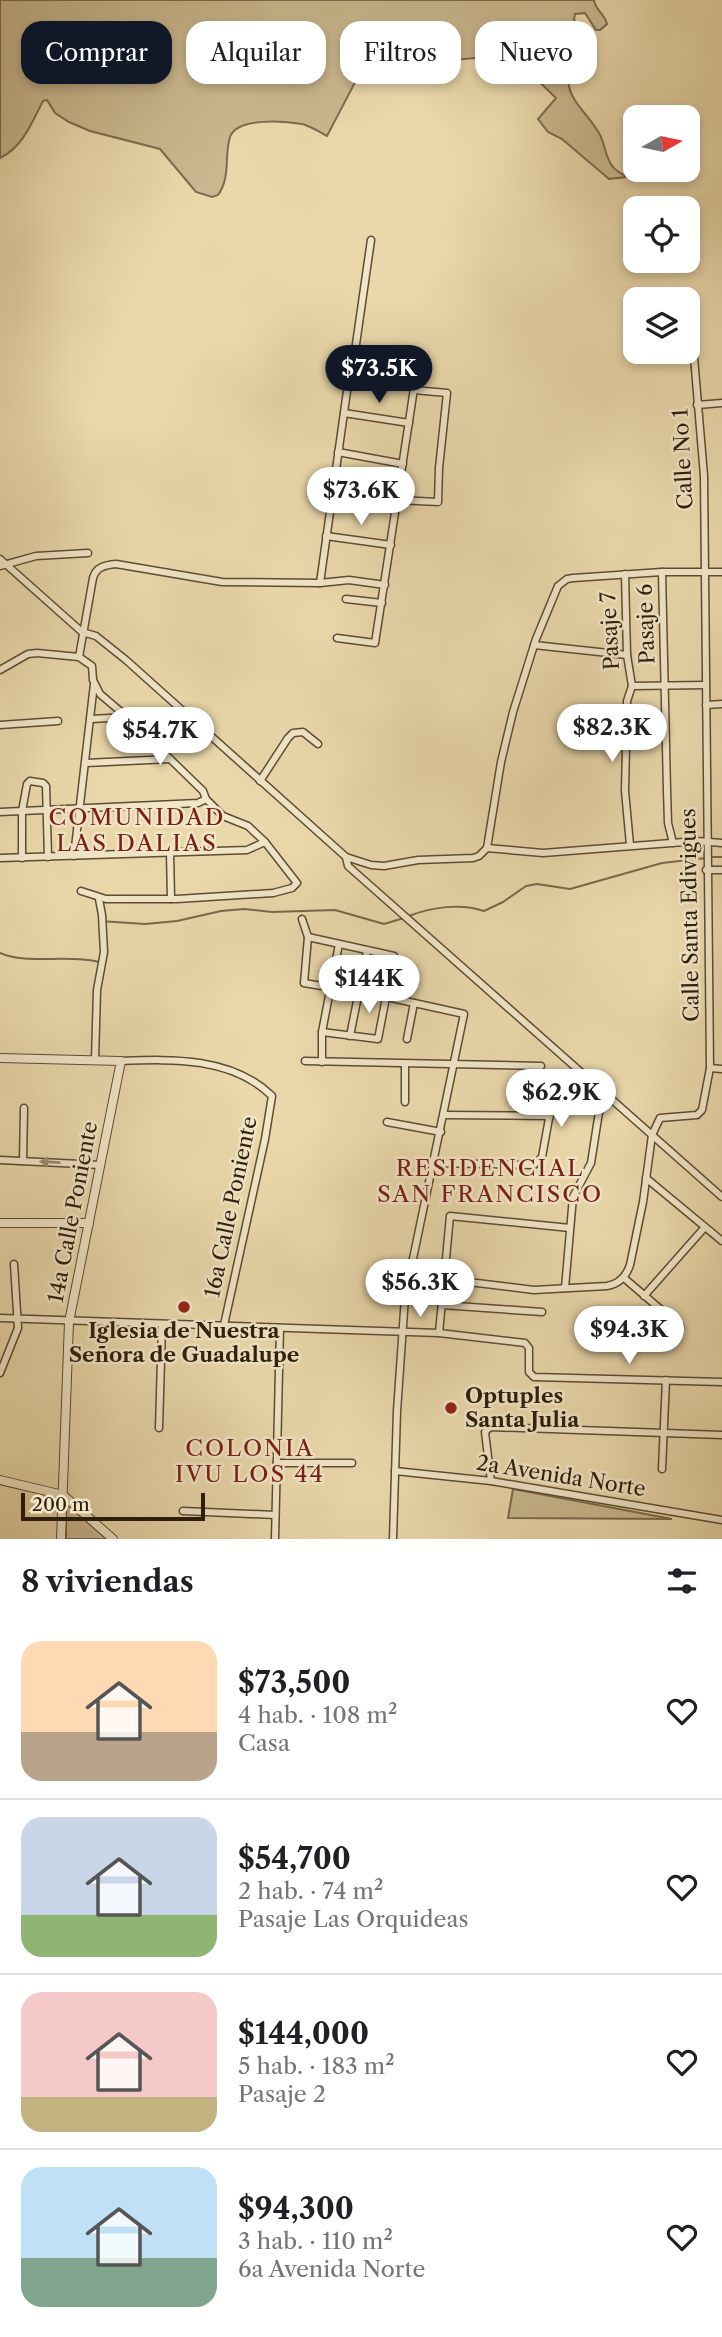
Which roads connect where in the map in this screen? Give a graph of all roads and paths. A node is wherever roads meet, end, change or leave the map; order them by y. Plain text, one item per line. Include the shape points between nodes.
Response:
1 (372, 240) dead end
2 (694, 364) edge
3 (349, 377) junction
4 (414, 390) junction
5 (722, 403) edge
6 (697, 405) junction
7 (344, 413) junction
8 (409, 423) junction
9 (338, 452) junction
10 (403, 464) junction
11 (332, 494) junction
12 (397, 502) junction
13 (326, 536) junction
14 (391, 545) junction
15 (88, 553) dead end
16 (2, 563) edge
17 (662, 572) junction
18 (704, 572) junction
19 (722, 572) edge
20 (625, 574) junction
21 (320, 583) junction
22 (385, 585) junction
23 (346, 599) dead end
24 (382, 603) junction
25 (82, 632) junction
26 (337, 638) dead end
27 (534, 645) junction
28 (627, 655) junction
29 (79, 657) junction
30 (0, 670) edge
31 (94, 684) junction
32 (706, 685) junction
33 (666, 686) junction
34 (632, 687) junction
35 (722, 704) edge
36 (706, 705) junction
37 (127, 717) junction
38 (91, 719) junction
39 (58, 721) dead end
40 (0, 725) edge
41 (318, 744) dead end
42 (170, 759) junction
43 (86, 763) junction
44 (260, 781) junction
45 (206, 799) junction
46 (80, 809) junction
47 (46, 810) junction
48 (22, 811) junction
49 (0, 812) edge
50 (706, 841) junction
51 (265, 842) junction
52 (673, 843) junction
53 (722, 844) edge
54 (630, 845) junction
55 (487, 848) junction
56 (170, 852) junction
57 (74, 856) junction
58 (48, 857) junction
59 (346, 857) junction
60 (22, 858) junction
61 (0, 859) edge
62 (706, 870) junction
63 (722, 870) edge
64 (81, 891) dead end
65 (99, 899) junction
66 (171, 899) junction
67 (302, 919) dead end
68 (308, 937) junction
69 (340, 944) junction
70 (367, 951) junction
71 (331, 988) junction
72 (359, 992) junction
73 (387, 997) junction
74 (414, 1003) junction
75 (322, 1032) junction
76 (350, 1036) junction
77 (407, 1039) dead end
78 (0, 1058) edge
79 (95, 1060) junction
80 (121, 1061) junction
81 (306, 1061) dead end
82 (322, 1062) junction
83 (405, 1063) junction
84 (454, 1065) junction
85 (541, 1066) dead end
86 (710, 1068) junction
87 (722, 1069) edge
88 (555, 1085) dead end
89 (609, 1098) junction
90 (405, 1102) dead end
91 (24, 1108) dead end
92 (444, 1115) junction
93 (550, 1116) junction
94 (387, 1122) dead end
95 (440, 1132) junction
96 (652, 1135) junction
97 (0, 1160) edge
98 (23, 1161) junction
99 (433, 1163) junction
100 (100, 1165) junction
101 (646, 1178) junction
102 (722, 1197) edge
103 (0, 1223) edge
104 (89, 1223) junction
105 (705, 1227) junction
106 (570, 1228) junction
107 (722, 1241) edge
108 (14, 1264) dead end
109 (624, 1278) junction
110 (444, 1279) junction
111 (565, 1288) junction
112 (645, 1296) junction
113 (442, 1305) junction
114 (542, 1312) dead end
115 (0, 1318) edge
116 (18, 1320) junction
117 (69, 1322) junction
118 (162, 1325) junction
119 (225, 1325) junction
120 (680, 1326) dead end
121 (280, 1328) junction
122 (401, 1333) junction
123 (439, 1333) junction
124 (0, 1373) edge
125 (666, 1380) junction
126 (722, 1382) edge
127 (159, 1428) dead end
128 (663, 1433) junction
129 (722, 1435) edge
130 (277, 1463) junction
131 (352, 1463) dead end
132 (662, 1469) dead end
133 (395, 1471) junction
134 (0, 1480) edge
135 (491, 1481) junction
136 (63, 1495) junction
137 (183, 1511) dead end
138 (275, 1516) junction
139 (722, 1520) edge
140 (61, 1539) edge
141 (113, 1539) edge
142 (275, 1539) edge
143 (393, 1539) edge

1 - 3 street
2 - 6 street, Calle No 1
3 - 4 street via 415,382
3 - 7 street
4 - 8 street
4 - 12 street via 447,393 438,502
5 - 6 street
6 - 18 street, Calle No 1 via 704,476
7 - 8 street
7 - 9 street
8 - 10 street
9 - 10 street
9 - 11 street
10 - 12 street
11 - 12 street
11 - 13 street
12 - 14 street
13 - 14 street
13 - 21 street
14 - 22 street
15 - 16 street
16 - 25 street
17 - 18 street
17 - 20 street
17 - 33 street, Pasaje 6
18 - 19 street
18 - 32 street, Calle Santa Edivigues
20 - 27 street via 567,579 558,586
20 - 28 street, Pasaje 7
21 - 22 street via 349,580
21 - 25 street via 222,582 107,565 94,573
22 - 24 street
23 - 24 street
24 - 26 street via 375,643
25 - 29 street
25 - 44 street via 96,636 126,660
27 - 28 street
27 - 55 street via 501,762
28 - 34 street, Pasaje 7
29 - 30 street via 28,654
29 - 31 street via 92,667
31 - 37 street
31 - 38 street
32 - 33 street
32 - 36 street, Calle Santa Edivigues
33 - 34 street
33 - 52 street, Pasaje 6 via 668,823
34 - 54 street, Pasaje 7 via 627,701 625,791
35 - 36 street
36 - 50 street, Calle Santa Edivigues
37 - 38 street
37 - 42 street
38 - 43 street
39 - 40 street
41 - 44 street via 303,732 293,733
42 - 43 street
42 - 45 street
43 - 46 street
44 - 59 street
45 - 46 street
45 - 51 street via 223,816 253,829
46 - 47 street
46 - 57 street
47 - 48 street
47 - 48 street via 46,786 30,781
47 - 58 street
48 - 49 street
48 - 60 street
50 - 52 street
50 - 53 street
50 - 62 street, Calle Santa Edivigues
51 - 56 street via 247,850
51 - 66 street via 297,883 292,887 255,895
52 - 54 street
54 - 55 street via 543,853
55 - 59 street via 473,858 418,859 384,866
56 - 57 street
56 - 66 street
57 - 58 street
58 - 60 street
59 - 89 street via 348,866
60 - 61 street
62 - 63 street
62 - 86 street, Calle Santa Edivigues
64 - 65 street
65 - 66 street
65 - 79 street via 104,952 97,990
67 - 68 street
68 - 69 street
68 - 71 street via 304,983
69 - 70 street
69 - 71 street
70 - 72 street
70 - 73 street via 394,956
71 - 72 street
71 - 75 street
72 - 73 street
72 - 76 street
73 - 74 street
73 - 76 street via 379,1038
74 - 77 street
74 - 84 street via 464,1014
75 - 76 street
75 - 82 street
78 - 79 street
79 - 80 street
80 - 100 street, 14a Calle Poniente
80 - 119 street, 16a Calle Poniente via 160,1059 228,1068 272,1096
81 - 82 street
82 - 83 street
83 - 84 street
83 - 90 street
84 - 85 street
84 - 92 street
86 - 87 street
86 - 96 street, Calle Santa Edivigues via 700,1112 660,1118
88 - 93 street
89 - 96 street
89 - 106 street via 599,1112 591,1163 573,1197
91 - 98 street
92 - 93 street
92 - 95 street
93 - 99 street via 542,1157 534,1165
94 - 95 street
95 - 99 street
96 - 101 street
96 - 102 street
97 - 98 street
100 -> 98 street
99 - 122 street
100 - 104 street, 14a Calle Poniente
101 - 105 street
101 - 109 street
103 - 104 street
104 - 117 street, 14a Calle Poniente
105 - 107 street
105 - 112 street
106 - 110 street via 450,1216
106 - 111 street
108 - 116 street
109 - 111 street via 613,1285
109 - 112 street
110 - 111 street via 519,1289
110 - 113 street
112 - 120 street
113 - 114 street
113 - 123 street
115 - 116 street
116 - 117 street
116 - 124 street
117 - 118 street
117 - 136 street, 14a Calle Poniente
118 - 119 street
118 - 127 street
119 - 121 street
121 - 122 street
121 - 130 street
122 - 123 street
122 - 133 street
123 - 125 street via 525,1343 529,1372 534,1377
125 - 126 street
125 - 128 street
128 - 129 street
128 - 132 street
128 - 135 street via 490,1426 486,1428
130 - 131 street
130 - 138 street
133 - 135 street, 2a Avenida Norte
133 - 143 street
134 - 136 street
135 - 139 street, 2a Avenida Norte
136 - 140 street, 14a Calle Poniente
136 - 141 street
137 - 138 street
138 - 142 street

